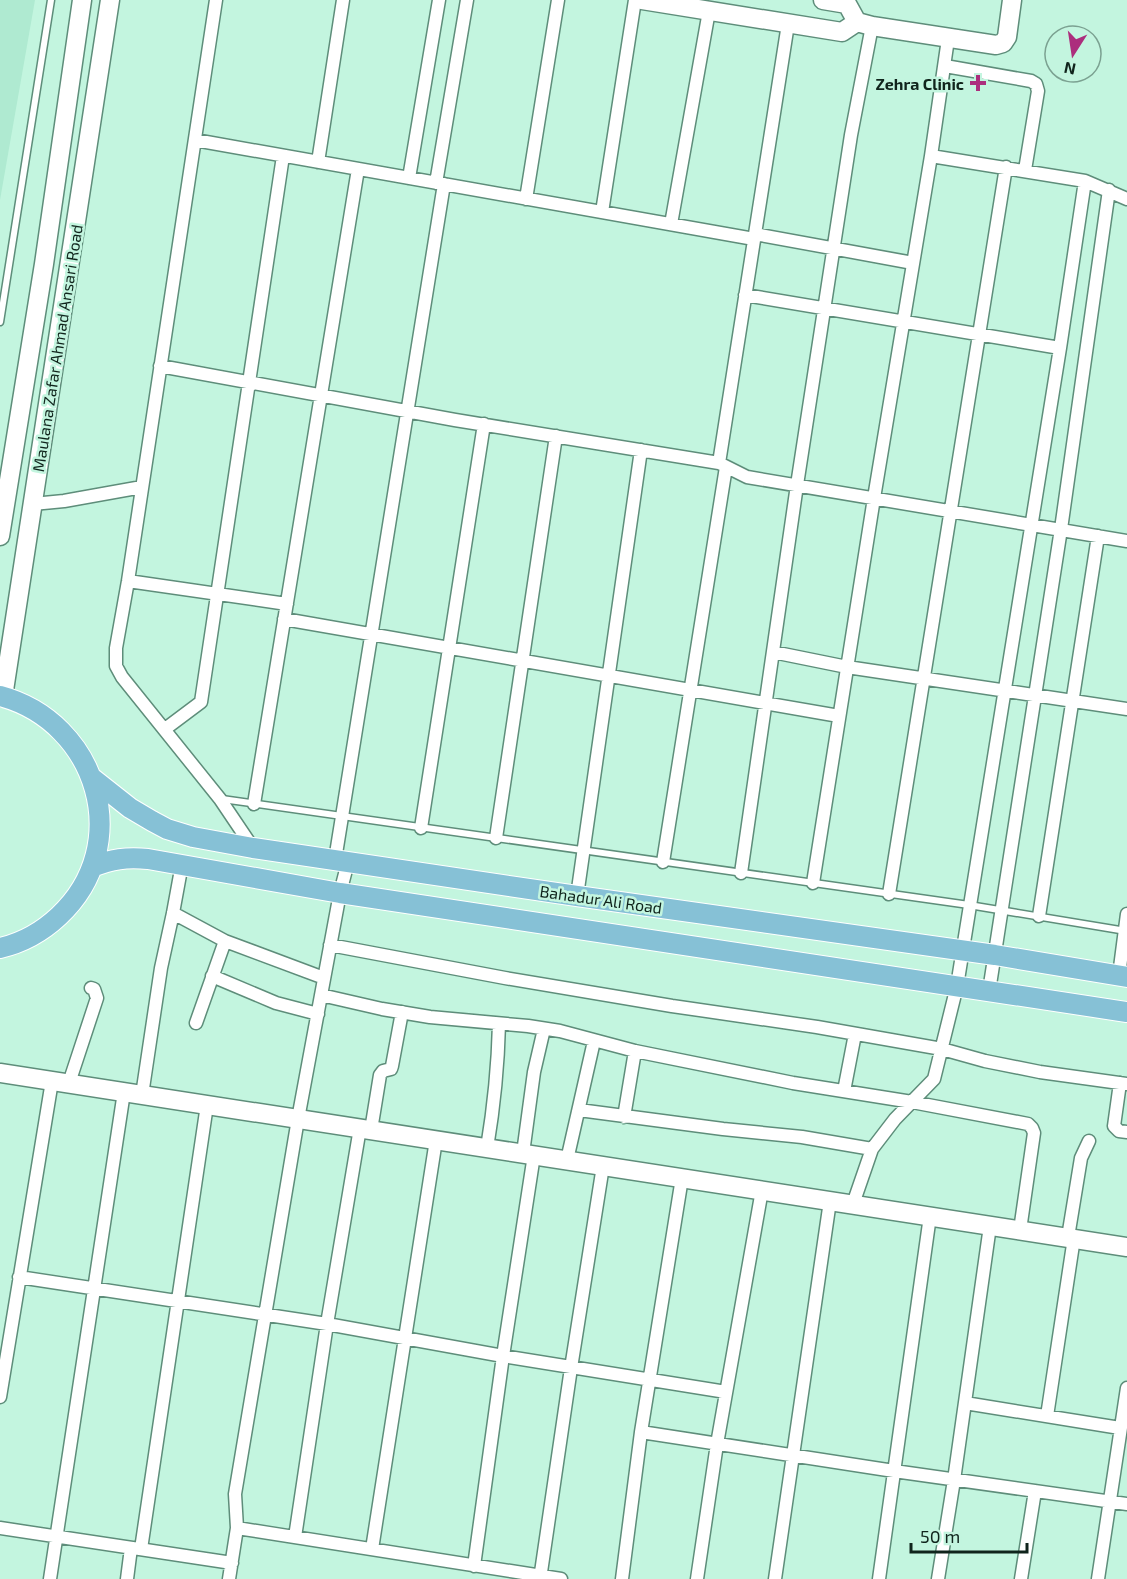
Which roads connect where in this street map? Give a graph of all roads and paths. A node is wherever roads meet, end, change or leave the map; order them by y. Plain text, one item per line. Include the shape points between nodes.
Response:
1 (51, 0) edge
2 (82, 0) edge
3 (110, 0) edge
4 (216, 0) edge
5 (343, 0) edge
6 (439, 0) edge
7 (467, 0) edge
8 (558, 0) edge
9 (635, 0) edge
10 (642, 0) edge
11 (823, 0) edge
12 (1012, 0) edge
13 (848, 2) edge
14 (709, 11) junction
15 (788, 24) junction
16 (857, 27) junction
17 (948, 39) junction
18 (945, 66) junction
19 (195, 140) junction
20 (282, 156) junction
21 (931, 156) junction
22 (318, 162) junction
23 (1006, 167) junction
24 (357, 169) junction
25 (1025, 170) junction
26 (409, 178) junction
27 (1085, 181) junction
28 (440, 183) junction
29 (1109, 190) junction
30 (526, 199) junction
31 (1127, 199) edge
32 (602, 212) junction
33 (671, 224) junction
34 (754, 236) junction
35 (834, 248) junction
36 (913, 263) junction
37 (745, 295) junction
38 (824, 308) junction
39 (903, 321) junction
40 (0, 322) edge
41 (979, 334) junction
42 (1060, 348) junction
43 (160, 366) junction
44 (248, 382) junction
45 (320, 395) junction
46 (407, 411) junction
47 (484, 424) junction
48 (556, 436) junction
49 (641, 450) junction
50 (723, 465) junction
51 (797, 485) junction
52 (142, 487) junction
53 (874, 498) junction
54 (33, 504) junction
55 (951, 511) junction
56 (1031, 524) junction
57 (1061, 530) junction
58 (0, 536) edge
59 (1098, 536) junction
60 (1127, 541) edge
61 (128, 581) junction
62 (217, 593) junction
63 (287, 604) junction
64 (284, 619) junction
65 (371, 634) junction
66 (449, 648) junction
67 (773, 652) junction
68 (522, 661) junction
69 (847, 667) junction
70 (609, 676) junction
71 (923, 679) junction
72 (691, 690) junction
73 (1004, 691) junction
74 (1, 696) edge
75 (1036, 696) junction
76 (1072, 701) junction
77 (765, 703) junction
78 (1127, 709) edge
79 (839, 716) junction
80 (165, 729) junction
81 (92, 778) junction
82 (220, 799) junction
83 (254, 804) junction
84 (342, 816) junction
85 (421, 828) junction
86 (496, 838) junction
87 (253, 848) junction
88 (584, 850) junction
89 (341, 861) junction
90 (663, 862) junction
91 (182, 864) junction
92 (92, 867) junction
93 (741, 873) junction
94 (813, 883) junction
95 (340, 893) junction
96 (889, 894) junction
97 (577, 896) junction
98 (969, 905) junction
99 (1002, 910) junction
100 (173, 913) junction
101 (1127, 914) edge
102 (1039, 916) junction
103 (1126, 931) edge
104 (225, 941) junction
105 (330, 945) junction
106 (0, 948) edge
107 (962, 951) junction
108 (995, 955) junction
109 (212, 976) junction
110 (1123, 976) edge
111 (324, 978) junction
112 (957, 986) junction
113 (91, 988) dead end
114 (989, 991) junction
115 (321, 995) junction
116 (402, 1012) junction
117 (1127, 1012) edge
118 (318, 1014) junction
119 (196, 1023) dead end
120 (499, 1023) junction
121 (544, 1029) junction
122 (855, 1034) junction
123 (594, 1041) junction
124 (942, 1049) junction
125 (635, 1051) junction
126 (0, 1073) edge
127 (60, 1082) junction
128 (1123, 1084) edge
129 (844, 1091) junction
130 (124, 1092) junction
131 (142, 1095) junction
132 (912, 1102) junction
133 (207, 1105) junction
134 (579, 1110) junction
135 (624, 1117) junction
136 (298, 1119) junction
137 (365, 1129) junction
138 (1127, 1132) edge
139 (436, 1140) junction
140 (1089, 1141) dead end
141 (487, 1148) junction
142 (872, 1149) junction
143 (529, 1154) junction
144 (567, 1160) junction
145 (603, 1166) junction
146 (682, 1178) junction
147 (762, 1190) junction
148 (830, 1201) junction
149 (854, 1204) junction
150 (930, 1216) junction
151 (990, 1226) junction
152 (1020, 1230) junction
153 (1071, 1238) junction
154 (1127, 1247) edge
155 (20, 1276) junction
156 (94, 1288) junction
157 (178, 1301) junction
158 (265, 1315) junction
159 (327, 1324) junction
160 (5, 1334) edge
161 (405, 1337) junction
162 (503, 1356) junction
163 (571, 1368) junction
164 (649, 1380) junction
165 (1127, 1388) edge
166 (726, 1392) junction
167 (0, 1397) edge
168 (965, 1403) junction
169 (1047, 1416) junction
170 (1120, 1428) junction
171 (640, 1432) junction
172 (717, 1444) junction
173 (793, 1456) junction
174 (894, 1471) junction
175 (954, 1480) junction
176 (1035, 1491) junction
177 (1109, 1502) junction
178 (1127, 1504) edge
179 (0, 1528) edge
180 (237, 1528) junction
181 (56, 1536) junction
182 (295, 1537) junction
183 (136, 1549) junction
184 (372, 1549) junction
185 (232, 1563) junction
186 (474, 1566) junction
187 (540, 1577) edge
188 (50, 1579) edge
189 (127, 1579) edge
190 (230, 1579) edge
191 (561, 1579) edge
192 (622, 1579) edge
193 (697, 1579) edge
194 (775, 1579) edge
195 (879, 1579) edge
196 (938, 1579) edge
197 (1021, 1579) edge
198 (1098, 1579) edge

1 - 40 lane
2 - 58 street, Maulana Zafar Ahmad Ansari Road
3 - 54 street, Maulana Zafar Ahmad Ansari Road
4 - 19 street
5 - 22 street
6 - 26 street
7 - 28 street
8 - 30 street
9 - 32 street
10 - 14 street
11 - 13 street
12 - 17 street via 1003,43
13 - 16 street
14 - 15 street
14 - 33 street
15 - 16 street
15 - 34 street
16 - 17 street
16 - 35 street via 851,135
17 - 18 street
18 - 21 street
18 - 25 street via 1036,84
19 - 20 street
19 - 43 street
20 - 22 street
20 - 44 street
21 - 23 street
21 - 36 street
22 - 24 street
23 - 25 street
23 - 41 street
24 - 26 street
24 - 45 street
25 - 27 street
26 - 28 street
27 - 29 street
27 - 42 street
28 - 30 street
28 - 46 street
29 - 31 street
29 - 57 street
30 - 32 street
32 - 33 street
33 - 34 street
34 - 35 street
34 - 37 street
35 - 36 street
35 - 38 street
36 - 39 street
37 - 38 street
37 - 50 street
38 - 39 street
38 - 51 street
39 - 41 street
39 - 53 street
41 - 42 street
41 - 55 street
42 - 56 street
43 - 44 street
43 - 52 street
44 - 45 street
44 - 62 street
45 - 46 street
45 - 63 street
46 - 47 street
46 - 65 street
47 - 48 street
47 - 66 street
48 - 49 street
48 - 68 street
49 - 50 street
49 - 70 street
50 - 51 street via 747,477
50 - 72 street
51 - 53 street
51 - 67 street
52 - 54 street
52 - 61 street
53 - 55 street
53 - 69 street
54 - 74 street, Maulana Zafar Ahmad Ansari Road
55 - 56 street
55 - 71 street
56 - 57 street
56 - 73 street
57 - 59 street
57 - 75 street
59 - 60 street
59 - 76 street
61 - 62 street
61 - 80 street via 116,666
62 - 63 street
62 - 80 street via 201,702
63 - 64 street
64 - 65 street
64 - 83 street
65 - 66 street
65 - 84 street
66 - 68 street
66 - 85 street
67 - 69 street
67 - 77 street
68 - 70 street
68 - 86 street
69 - 71 street
69 - 79 street
70 - 72 street
70 - 88 street
71 - 73 street
71 - 96 street
72 - 77 street
72 - 90 street
73 - 75 street
73 - 98 street
74 - 81 main road via 50,720 75,746
75 - 76 street
75 - 99 street
76 - 78 street
76 - 102 street
77 - 79 street
77 - 93 street
79 - 94 street
80 - 82 street
81 - 87 main road, Bahadur Ali Road via 130,808 167,829
81 - 92 main road via 100,822
82 - 83 lane
82 - 87 street
83 - 84 lane
84 - 85 lane
84 - 89 street
85 - 86 lane
86 - 88 lane
87 - 89 main road, Bahadur Ali Road
88 - 90 lane
88 - 97 street
89 - 95 street
89 - 97 main road, Bahadur Ali Road
90 - 93 lane
91 - 92 main road, Bahadur Ali Road via 129,858
91 - 95 main road, Bahadur Ali Road
91 - 100 street
92 - 106 main road via 76,898 52,923 22,941
93 - 94 lane
94 - 96 lane
95 - 105 street
95 - 112 main road, Bahadur Ali Road
96 - 98 lane
97 - 107 main road, Bahadur Ali Road
98 - 99 lane
98 - 107 street
99 - 102 lane
99 - 108 street
100 - 104 street
100 - 131 street
101 - 103 street
102 - 103 lane
103 - 110 street
104 - 109 street
104 - 111 street
105 - 111 street
105 - 122 street via 527,982
107 - 108 main road, Bahadur Ali Road
107 - 112 street
108 - 110 main road, Bahadur Ali Road
108 - 114 street
109 - 118 street
109 - 119 street
111 - 115 street
112 - 114 main road, Bahadur Ali Road
112 - 124 street
113 - 127 street via 97,992 97,998
114 - 117 main road, Bahadur Ali Road
115 - 116 street
115 - 118 street
116 - 120 street
116 - 137 street via 391,1069 380,1075
118 - 136 street
120 - 121 street
120 - 141 street
121 - 123 street
121 - 143 street via 534,1072
122 - 124 street
122 - 129 street
123 - 125 street
123 - 134 street
124 - 128 street via 1040,1072
124 - 132 street via 934,1079
125 - 129 street
125 - 135 street
126 - 127 street
127 - 130 street
127 - 155 street
128 - 138 street via 1114,1126
129 - 132 street
130 - 131 street
130 - 156 street
131 - 133 street
132 - 142 street
132 - 152 street via 1028,1124 1032,1128
133 - 136 street
133 - 157 street
134 - 135 street
134 - 144 street
135 - 142 street
136 - 137 street
136 - 158 street
137 - 139 street
137 - 159 street
139 - 141 street
139 - 161 street
140 - 153 street via 1082,1158
141 - 143 street
142 - 149 street
143 - 144 street
143 - 162 street
144 - 145 street
145 - 146 street
145 - 163 street
146 - 147 street
146 - 164 street
147 - 148 street
147 - 166 street
148 - 149 street
148 - 173 street
149 - 150 street
150 - 151 street
150 - 174 street
151 - 152 street
151 - 168 street
152 - 153 street
153 - 154 street
153 - 169 street
155 - 156 street
155 - 160 street
156 - 157 street
156 - 181 street
157 - 158 street
157 - 183 street
158 - 159 street
158 - 180 street via 235,1494
159 - 161 street
159 - 182 street
160 - 167 street
161 - 162 street
161 - 184 street
162 - 163 street
162 - 186 street
163 - 164 street
163 - 187 street
164 - 166 street
164 - 171 street
165 - 170 street
166 - 172 street
168 - 169 street
168 - 175 street
169 - 170 street
170 - 177 street
171 - 172 street
171 - 192 street
172 - 173 street
172 - 193 street
173 - 174 street
173 - 194 street
174 - 175 street
174 - 195 street
175 - 176 street
175 - 196 street
176 - 177 street
176 - 197 street
177 - 178 street
177 - 198 street
179 - 181 street
180 - 182 street
180 - 185 street
181 - 183 street
181 - 188 street
182 - 184 street
183 - 185 street
183 - 189 street
184 - 186 street
185 - 190 street
186 - 187 street
187 - 191 street

